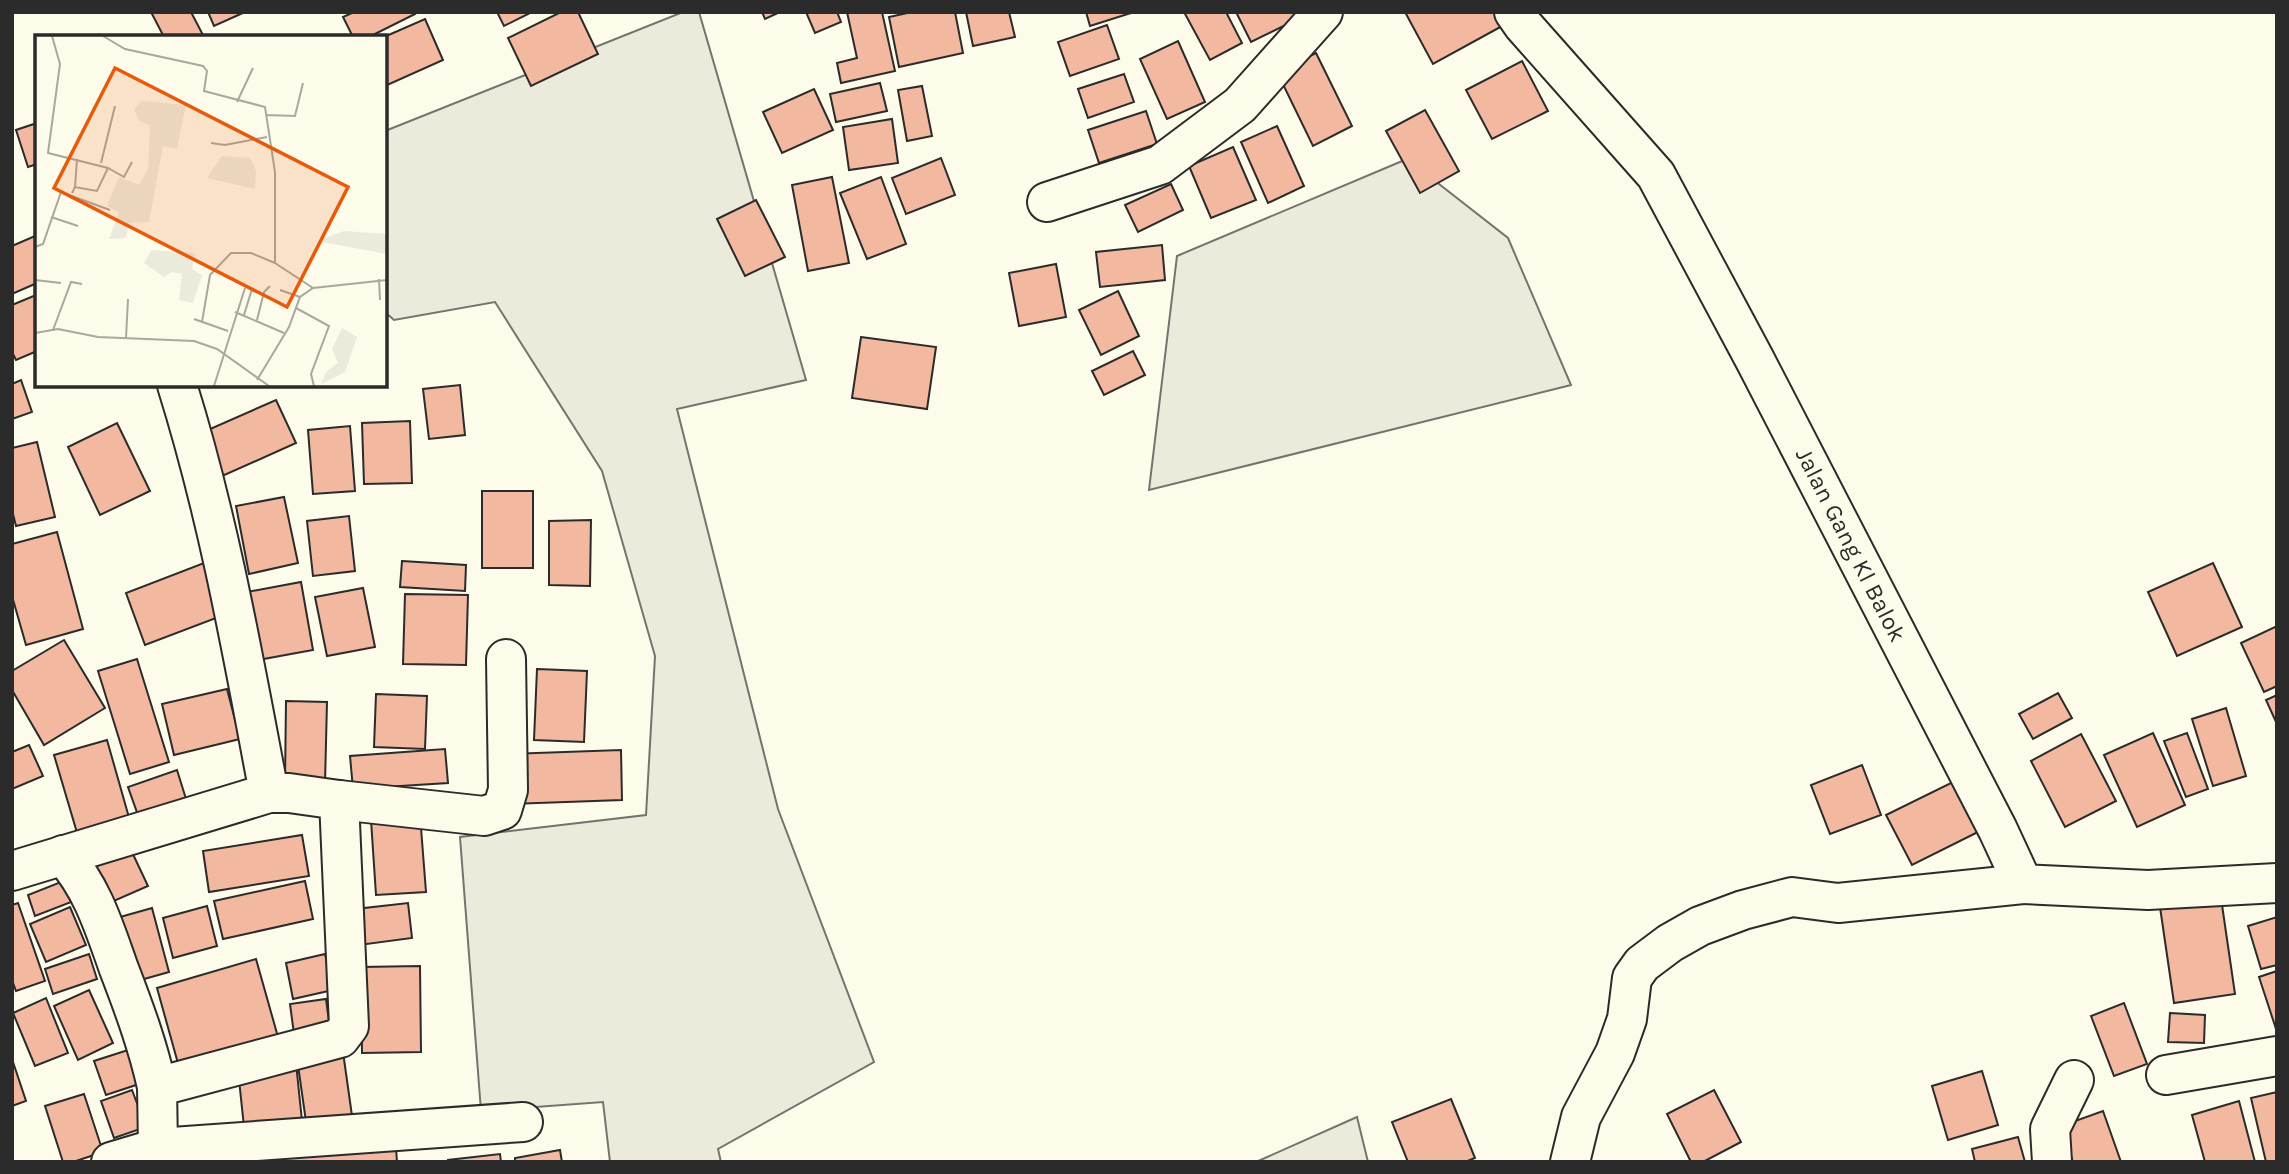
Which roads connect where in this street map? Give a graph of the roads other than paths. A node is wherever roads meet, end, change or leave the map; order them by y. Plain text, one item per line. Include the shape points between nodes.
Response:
1 (1323, 12) edge
2 (1514, 12) edge
3 (1047, 202) dead end
4 (178, 387) edge
5 (506, 659) dead end
6 (269, 793) junction
7 (340, 800) junction
8 (63, 855) junction
9 (12, 871) edge
10 (2277, 883) edge
11 (2023, 884) junction
12 (2277, 1056) edge
13 (2166, 1075) dead end
14 (2074, 1080) dead end
15 (157, 1087) junction
16 (523, 1122) dead end
17 (158, 1147) junction
18 (111, 1162) edge
19 (1570, 1162) edge
20 (2052, 1162) edge

1 - 3 street via 1240,105 1160,165
2 - 11 street, Jalan Gang Kl Balok via 1656,175
4 - 6 street via 214,517
5 - 7 street via 508,790 502,810 484,816
6 - 7 street
6 - 8 street
7 - 15 street via 346,1031 340,1038
8 - 9 street
8 - 15 street via 92,896 149,1049
10 - 11 street via 2148,890
11 - 19 street via 1838,903 1792,897 1700,926 1670,943 1642,964 1632,978 1627,1019 1615,1053 1581,1117
12 - 13 street
14 - 20 street via 2050,1129
15 - 17 street
16 - 17 street
17 - 18 street

